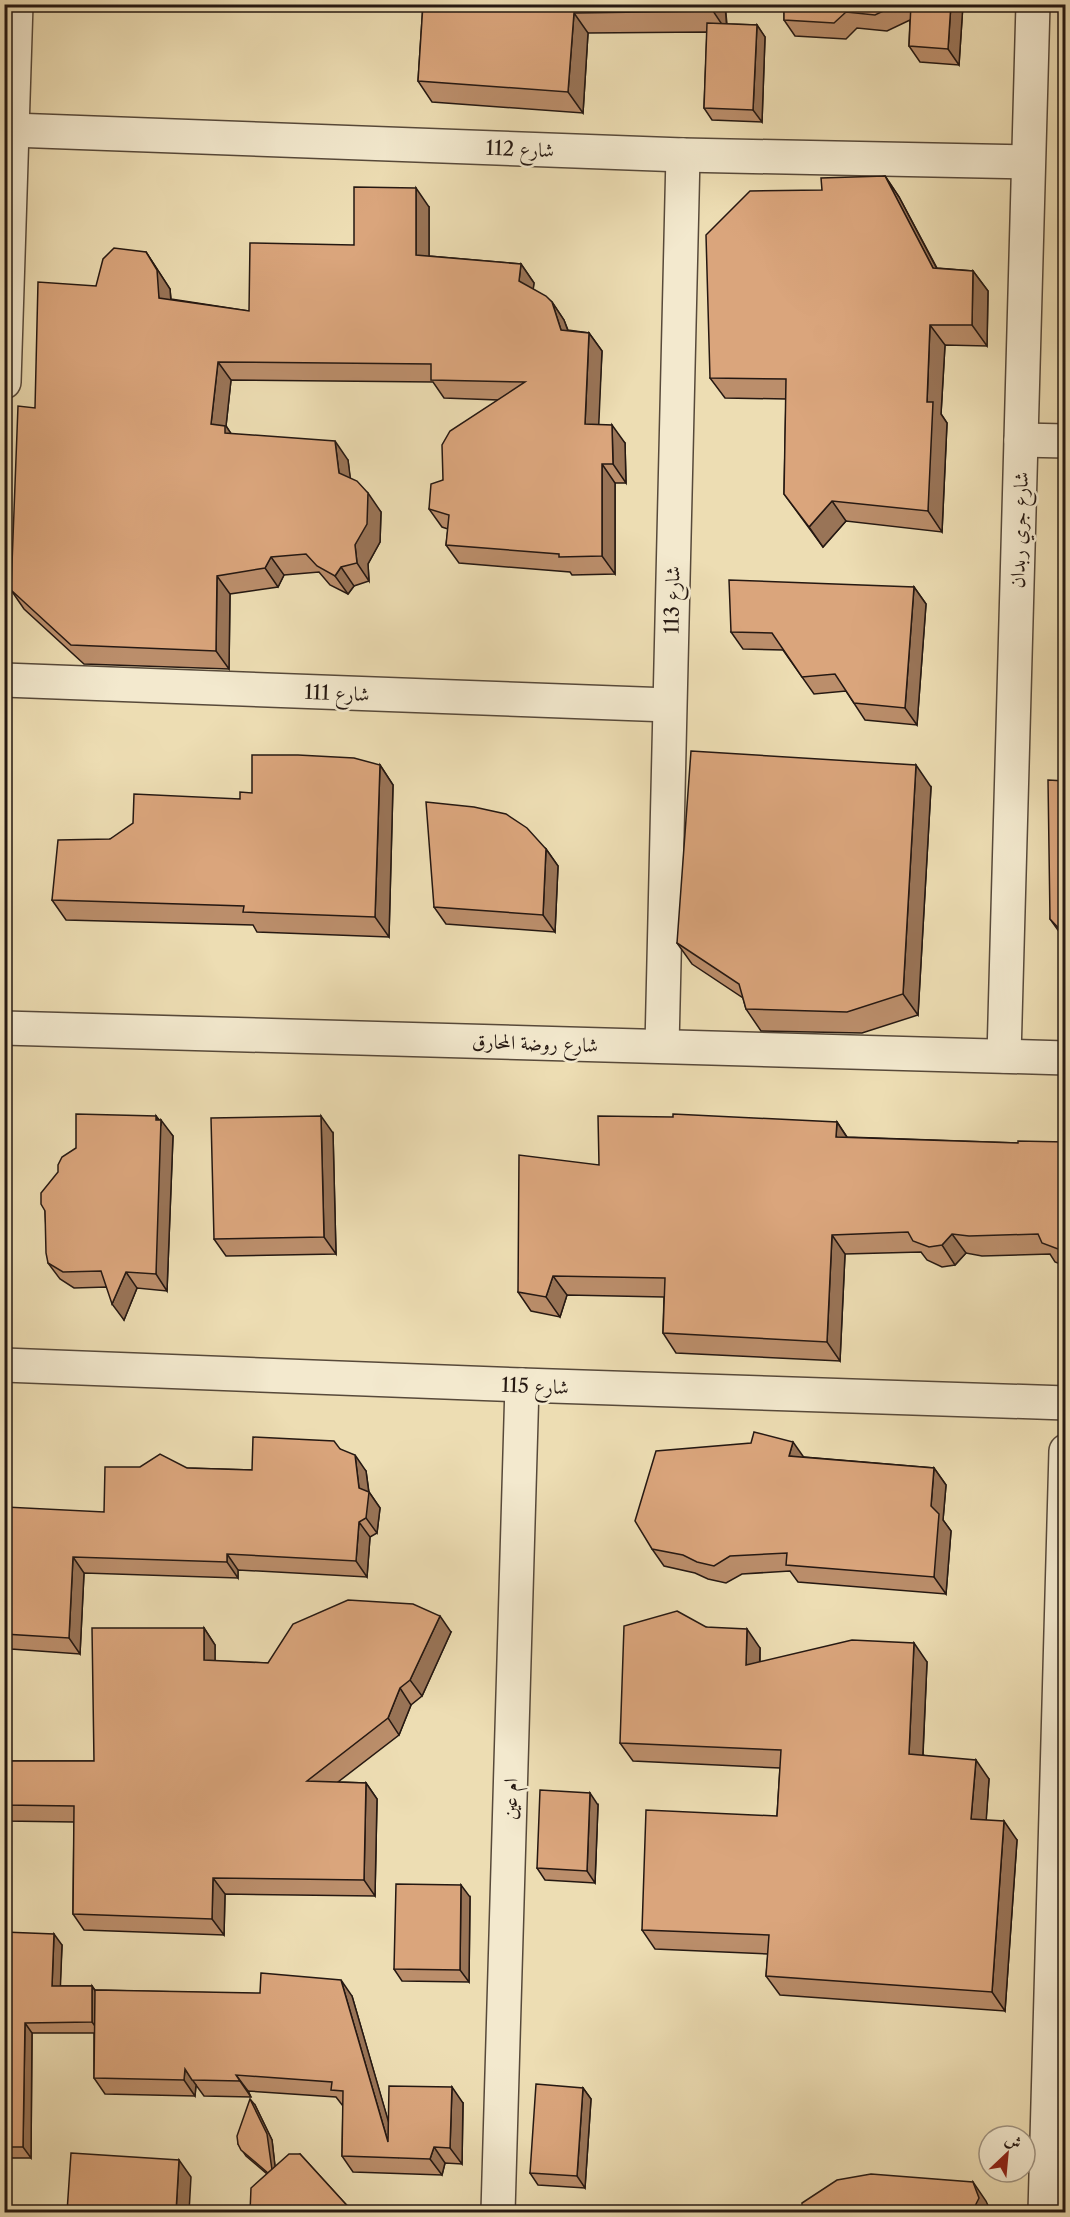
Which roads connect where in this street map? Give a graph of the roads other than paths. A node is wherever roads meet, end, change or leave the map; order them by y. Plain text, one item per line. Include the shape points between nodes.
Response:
1 (16, 4) edge
2 (1033, 4) edge
3 (12, 130) junction
4 (683, 155) junction
5 (1028, 162) junction
6 (4, 382) edge
7 (1021, 440) junction
8 (1065, 441) edge
9 (4, 680) edge
10 (669, 705) junction
11 (4, 1028) edge
12 (662, 1046) junction
13 (1004, 1056) junction
14 (1065, 1058) edge
15 (4, 1365) edge
16 (522, 1385) junction
17 (1065, 1402) edge
18 (1065, 1451) edge
19 (498, 2212) edge
20 (1045, 2212) edge

1 - 3 street
2 - 5 street, شارع جري ربدان
3 - 4 street, شارع 112
3 - 6 street
4 - 5 street, شارع 112
4 - 10 street, شارع 113
5 - 7 street, شارع جري ربدان
7 - 8 street
7 - 13 street, شارع جري ربدان
9 - 10 street, شارع 111
10 - 12 street, شارع 113
11 - 12 street, شارع روضة المحارق
12 - 13 street, شارع روضة المحارق
13 - 14 street, شارع روضة المحارق
15 - 16 street, شارع 115
16 - 17 street, شارع 115
16 - 19 street, ام عين
18 - 20 street

